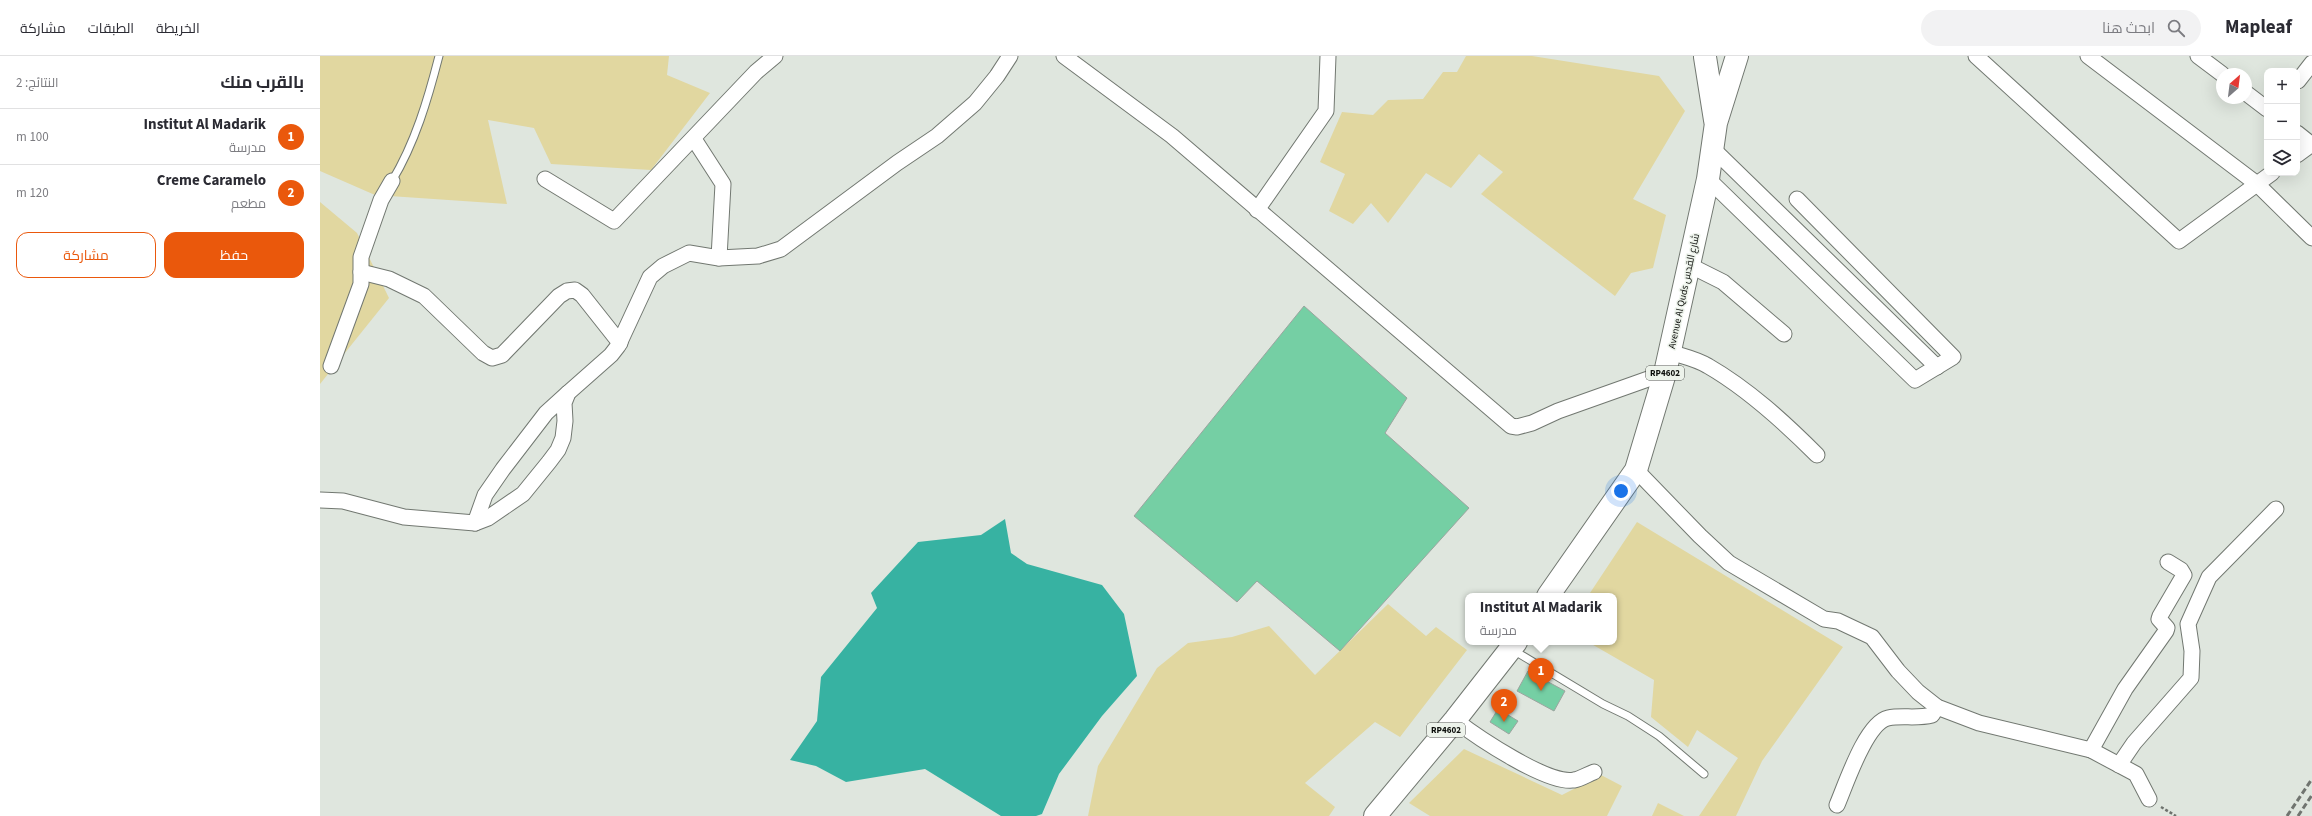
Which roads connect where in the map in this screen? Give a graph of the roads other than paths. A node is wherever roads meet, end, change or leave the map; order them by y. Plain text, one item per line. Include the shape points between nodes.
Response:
1 (439, 56) edge
2 (775, 56) edge
3 (1010, 56) edge
4 (1064, 56) edge
5 (1328, 56) edge
6 (1729, 56) edge
7 (1737, 56) edge
8 (1976, 56) edge
9 (2088, 56) edge
10 (2198, 56) edge
11 (1704, 57) edge
12 (2312, 63) edge
13 (2216, 70) edge
14 (2300, 78) edge
15 (2252, 98) edge
16 (2264, 107) edge
17 (1716, 123) junction
18 (2300, 135) edge
19 (694, 139) junction
20 (2312, 144) edge
21 (1711, 147) junction
22 (2300, 153) edge
23 (2268, 176) edge
24 (545, 179) dead end
25 (1708, 179) junction
26 (392, 181) joint
27 (2257, 184) junction
28 (1796, 199) dead end
29 (1258, 210) junction
30 (2312, 238) edge
31 (719, 258) junction
32 (1689, 265) junction
33 (361, 272) junction
34 (1784, 334) dead end
35 (620, 343) junction
36 (1670, 352) junction
37 (330, 366) dead end
38 (1937, 367) junction
39 (1665, 373) junction
40 (568, 393) junction
41 (1817, 455) dead end
42 (1636, 470) junction
43 (320, 500) edge
44 (2276, 508) dead end
45 (475, 523) junction
46 (2168, 562) dead end
47 (1550, 593) edge
48 (1513, 645) edge
49 (1937, 707) junction
50 (1455, 720) junction
51 (2091, 750) junction
52 (2118, 765) junction
53 (1594, 772) dead end
54 (1704, 774) dead end
55 (2149, 800) dead end
56 (1837, 805) dead end
57 (1375, 816) edge

1 - 26 lane via 407,157
2 - 19 street via 756,72
3 - 31 street via 975,103 937,136 897,162 781,249 758,256
4 - 29 street via 1172,136
5 - 29 street via 1326,111
6 - 11 main road, RP4602 via 1718,59
7 - 17 main road, Avenue Al Quds شارع القدس / RP4602
8 - 27 street via 2179,241
9 - 27 street
10 - 13 street
11 - 17 main road, Avenue Al Quds شارع القدس / RP4602
12 - 14 street
15 - 16 street
17 - 21 main road, Avenue Al Quds شارع القدس / RP4602
18 - 20 street
19 - 24 street via 614,221
19 - 31 street via 723,184
20 - 22 street
21 - 25 main road, Avenue Al Quds شارع القدس / RP4602
21 - 38 street
23 - 27 street
25 - 32 main road, Avenue Al Quds شارع القدس / RP4602
25 - 38 street via 1915,380
26 - 33 street via 381,200 362,257
27 - 30 street
28 - 38 street via 1953,357
29 - 39 street via 1511,426 1532,423 1558,411
31 - 35 street via 689,253 663,266 650,277
32 - 34 street via 1723,282
32 - 36 main road, Avenue Al Quds شارع القدس / RP4602
33 - 35 street via 390,279 424,296 483,353 492,358 502,355 559,296 575,290 582,295
33 - 37 street via 361,284
35 - 40 street via 611,355
36 - 39 main road, Avenue Al Quds شارع القدس / RP4602
36 - 41 street via 1706,365 1733,382 1784,423
39 - 42 main road, Avenue Al Quds شارع القدس / RP4602
40 - 45 street via 546,413 503,469 485,495
40 - 45 street via 564,403 563,438 558,450 523,494 488,518
42 - 47 main road, Avenue Al Quds شارع القدس / RP4602
42 - 49 street via 1729,563 1824,619 1838,621 1872,637 1898,671
43 - 45 street via 343,501 404,517
44 - 52 street via 2209,577 2188,624 2192,651 2191,678
46 - 51 street via 2184,575 2159,619 2166,631 2124,689
48 - 50 main road, RP4602
48 - 54 lane via 1603,704 1659,736
49 - 51 street via 1979,723
49 - 56 street via 1932,715 1920,718 1887,718 1872,729
50 - 53 street via 1488,744 1556,779 1574,780
50 - 57 main road, RP4602
51 - 52 street
52 - 55 street via 2136,774

